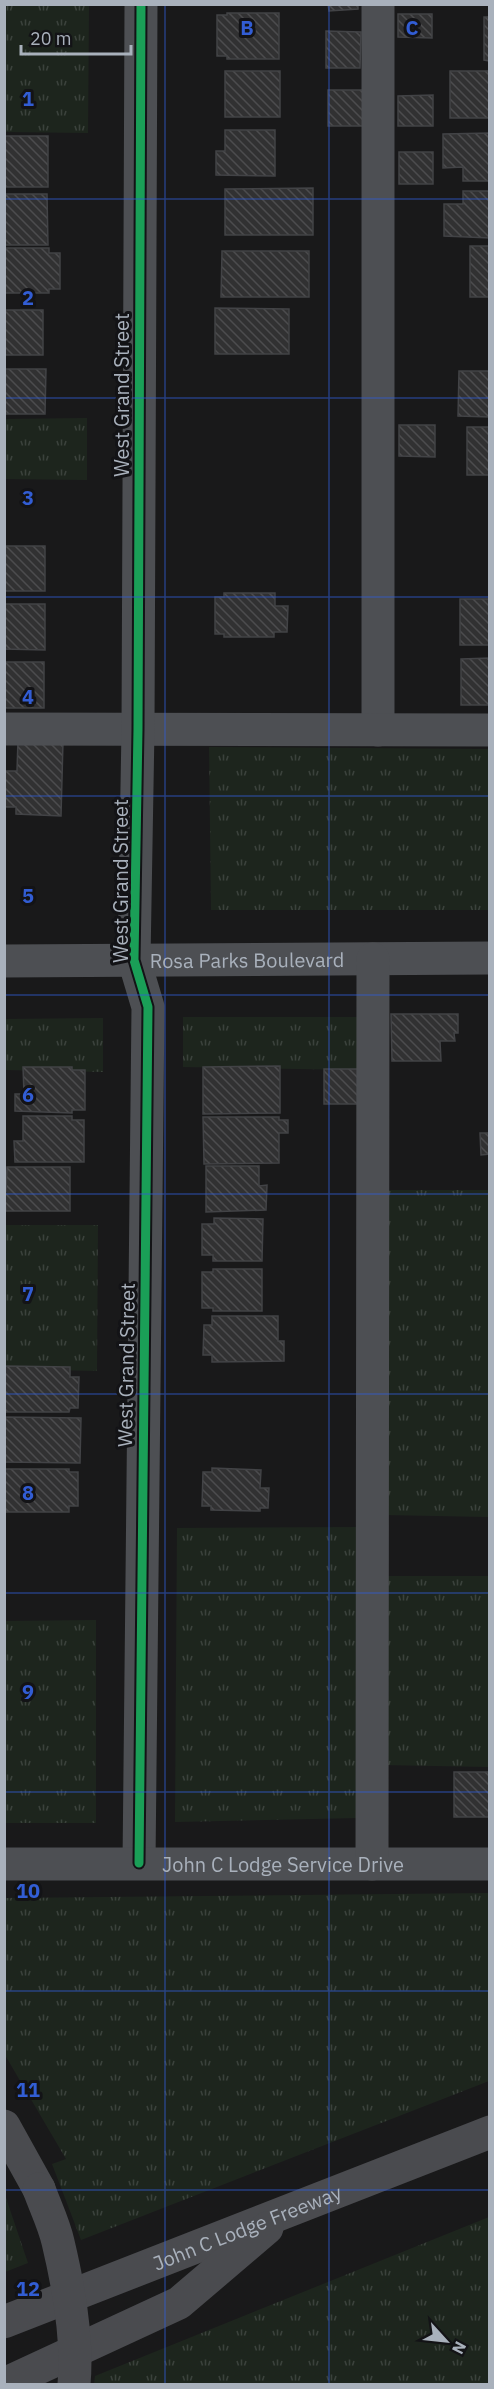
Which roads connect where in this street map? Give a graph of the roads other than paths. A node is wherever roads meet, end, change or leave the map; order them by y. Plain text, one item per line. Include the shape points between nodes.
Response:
1 (141, 4) edge
2 (378, 4) edge
3 (4, 729) edge
4 (138, 729) junction
5 (378, 730) junction
6 (489, 730) edge
7 (489, 958) edge
8 (373, 959) junction
9 (4, 960) edge
10 (134, 960) junction
11 (139, 1863) junction
12 (4, 1864) edge
13 (372, 1864) junction
14 (489, 1864) edge
15 (4, 2126) edge
16 (489, 2132) edge
17 (286, 2211) junction
18 (4, 2322) edge
19 (4, 2384) edge
20 (74, 2385) edge

1 - 4 street, West Grand Street
2 - 5 street
3 - 4 street
4 - 5 street
4 - 10 street, West Grand Street
5 - 6 street
7 - 8 street, Rosa Parks Boulevard
8 - 10 street, Rosa Parks Boulevard
8 - 13 street
9 - 10 street, Rosa Parks Boulevard
10 - 11 street, West Grand Street via 148,1007
11 - 12 street, John C Lodge Service Drive
11 - 13 street, John C Lodge Service Drive
13 - 14 street, John C Lodge Service Drive
15 - 20 highway, bridge via 39,2189 58,2241 70,2312
16 - 17 highway, John C Lodge Freeway
17 - 18 highway, John C Lodge Freeway
17 - 19 highway via 178,2303

